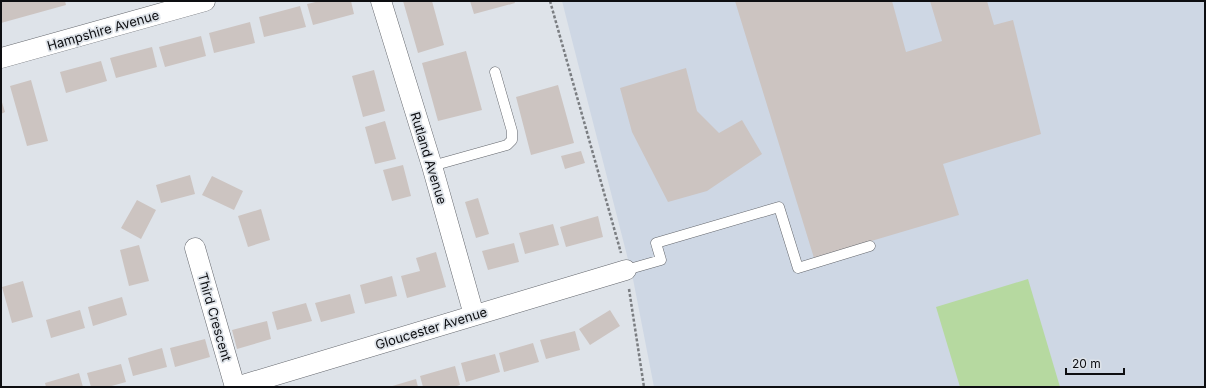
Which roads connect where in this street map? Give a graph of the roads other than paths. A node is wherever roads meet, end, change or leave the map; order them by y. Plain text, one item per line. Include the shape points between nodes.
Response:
1 (205, 1) edge
2 (380, 1) edge
3 (1, 58) edge
4 (495, 72) dead end
5 (432, 166) junction
6 (870, 246) dead end
7 (195, 248) dead end
8 (626, 270) joint
9 (474, 315) junction
10 (235, 387) edge

1 - 3 street, Hampshire Avenue
2 - 5 street, Rutland Avenue
4 - 5 lane via 512,131 512,140 507,145
5 - 9 street, Rutland Avenue
6 - 8 lane via 798,268 779,207 656,243 661,260
7 - 10 street, Third Crescent
8 - 9 street, Gloucester Avenue
9 - 10 street, Gloucester Avenue

